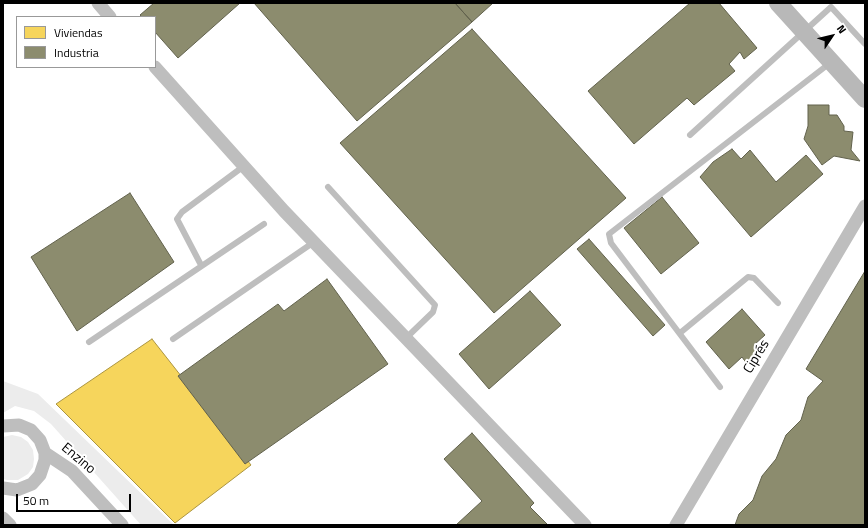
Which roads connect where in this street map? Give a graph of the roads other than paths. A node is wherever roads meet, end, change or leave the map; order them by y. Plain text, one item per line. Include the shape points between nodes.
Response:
1 (98, 3) edge
2 (778, 3) edge
3 (109, 16) edge
4 (804, 32) junction
5 (865, 44) edge
6 (832, 62) junction
7 (156, 68) edge
8 (865, 99) edge
9 (690, 135) dead end
10 (244, 166) junction
11 (328, 187) dead end
12 (865, 206) edge
13 (264, 224) dead end
14 (314, 242) junction
15 (201, 265) junction
16 (778, 303) dead end
17 (680, 333) junction
18 (173, 339) dead end
19 (405, 339) junction
20 (89, 342) dead end
21 (720, 387) dead end
22 (3, 426) edge
23 (45, 453) junction
24 (3, 488) edge
25 (3, 518) edge
26 (10, 525) edge
27 (122, 525) edge
28 (585, 525) edge
29 (676, 525) edge

1 - 3 street
2 - 4 main road
4 - 5 lane via 831,7
4 - 6 main road
4 - 9 lane
6 - 8 main road
6 - 17 lane via 609,234 611,243
7 - 10 street
10 - 14 street
10 - 15 lane via 182,212 178,218
11 - 19 lane via 435,305 433,312
12 - 29 street, Ciprés
13 - 15 lane
14 - 18 lane
14 - 19 street
15 - 20 lane
16 - 17 lane via 754,278 748,277
17 - 21 lane
19 - 28 street
22 - 23 street via 19,425 31,430 40,440
23 - 24 street via 43,470 32,484 17,490
23 - 27 street, Enzino via 72,471
25 - 26 street

